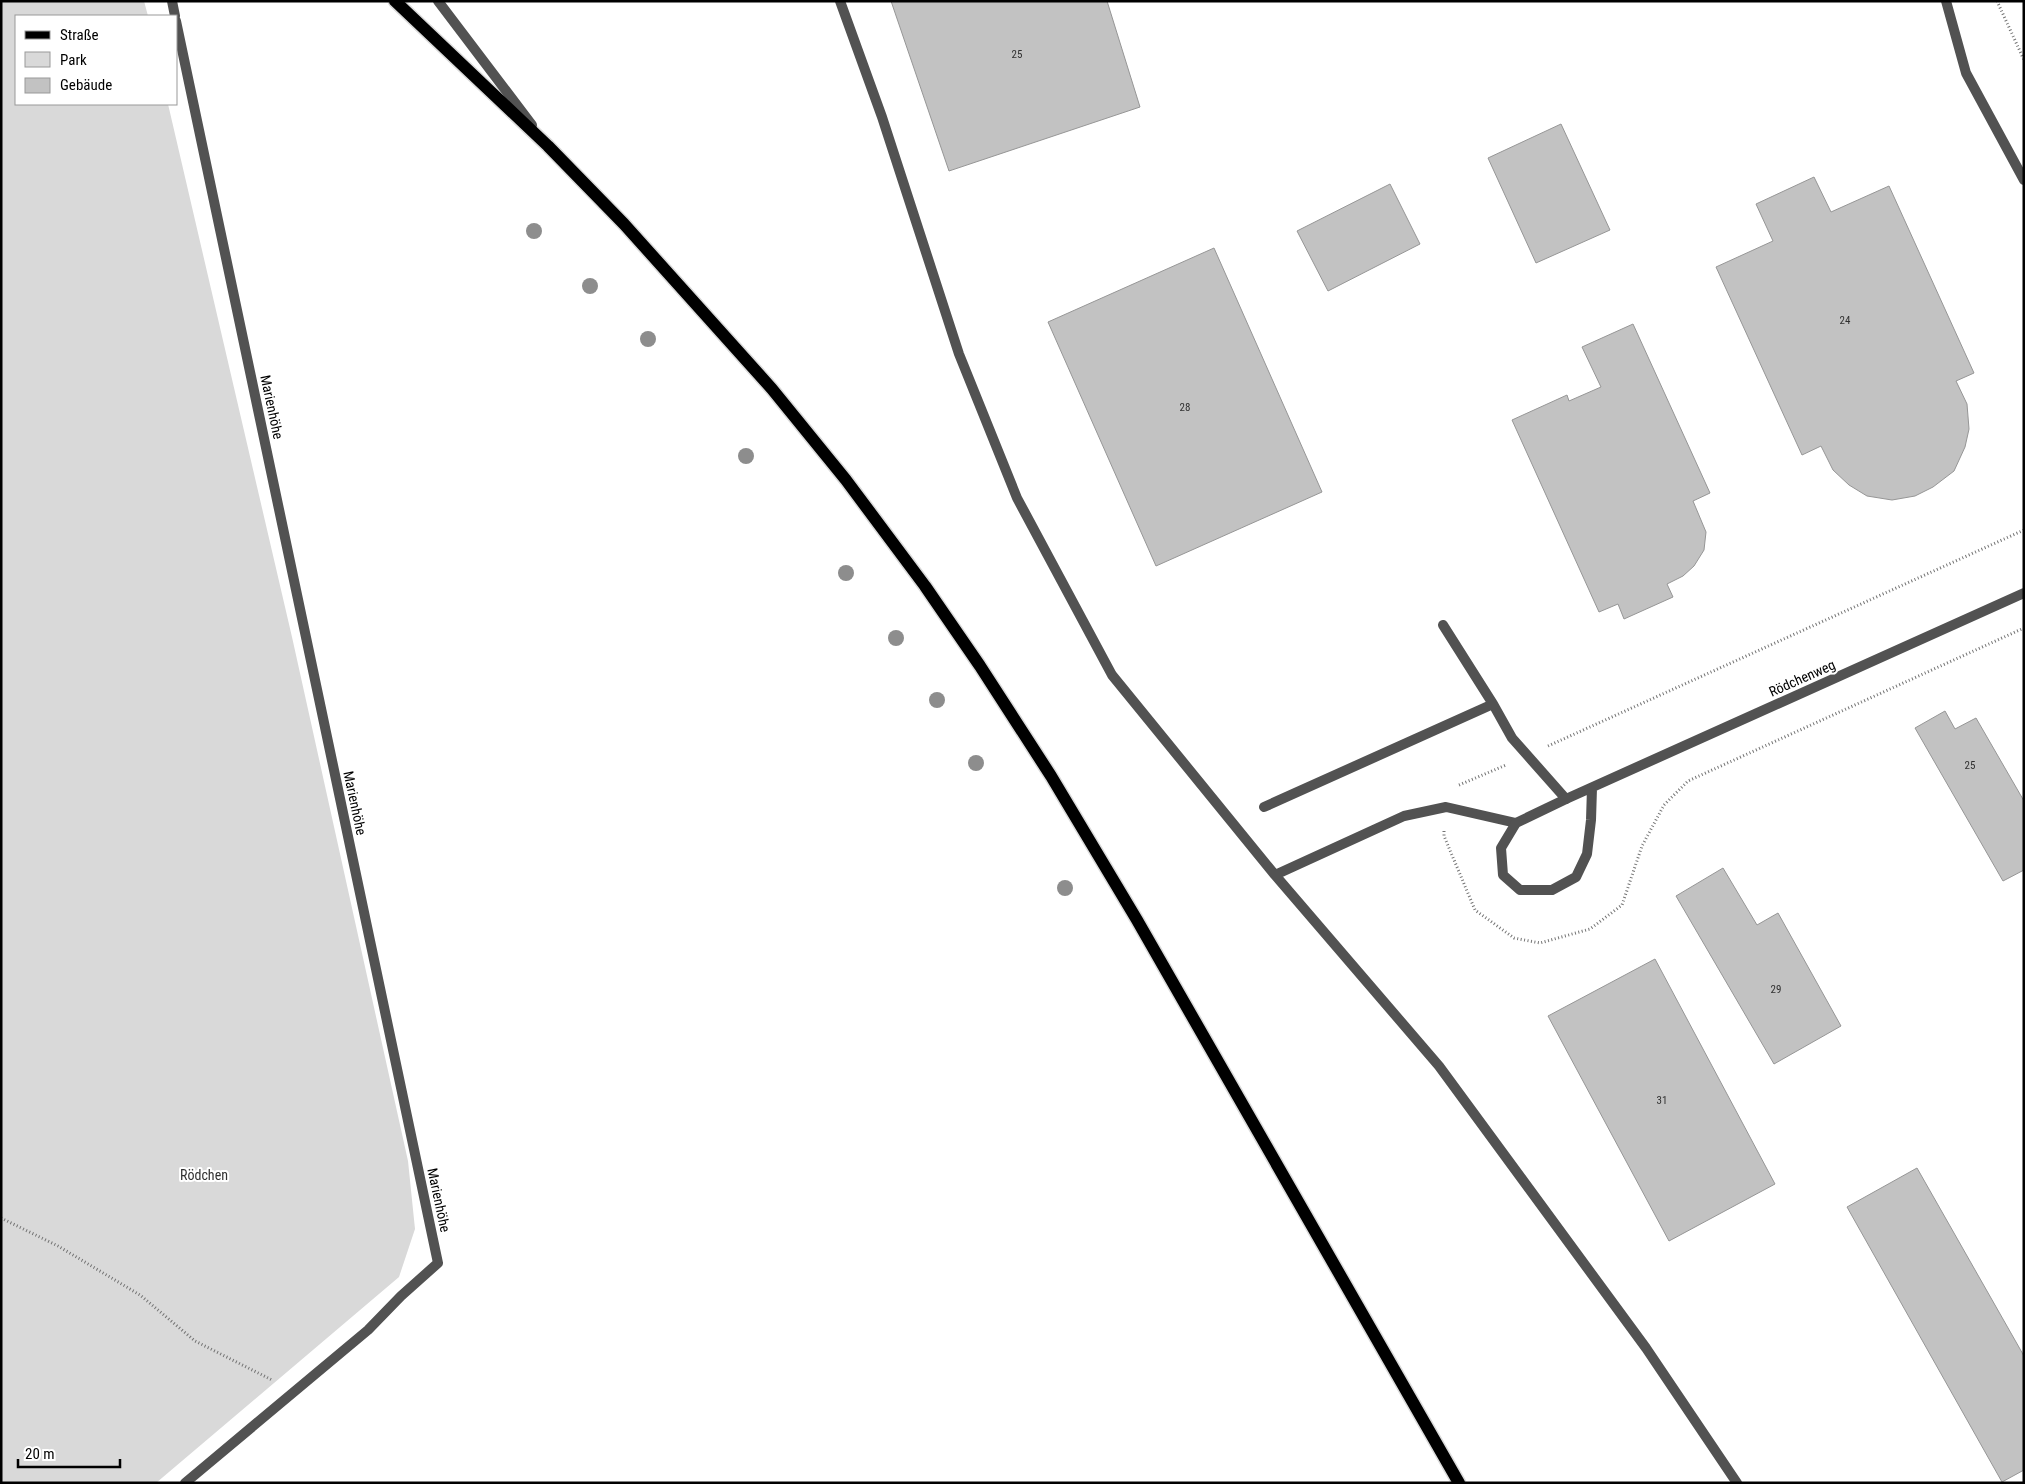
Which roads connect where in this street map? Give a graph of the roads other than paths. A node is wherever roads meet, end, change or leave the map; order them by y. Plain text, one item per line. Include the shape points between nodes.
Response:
1 (172, 1) edge
2 (395, 1) edge
3 (438, 1) edge
4 (840, 1) edge
5 (1946, 1) edge
6 (175, 15) edge
7 (178, 30) edge
8 (548, 146) junction
9 (2024, 180) edge
10 (2024, 593) edge
11 (1443, 625) dead end
12 (1494, 704) junction
13 (1592, 788) junction
14 (1566, 799) junction
15 (1264, 806) dead end
16 (1516, 823) junction
17 (1275, 874) junction
18 (185, 1483) edge
19 (1459, 1483) edge
20 (1737, 1483) edge

1 - 6 street
2 - 8 main road
3 - 8 street
4 - 17 street via 882,117 959,354 1017,498 1112,675
5 - 9 street via 1966,73
7 - 18 street, Marienhöhe via 438,1263 368,1330
8 - 19 main road via 624,224 772,389 846,480 980,666 1051,776 1146,936
10 - 13 street, Rödchenweg
11 - 12 street
12 - 14 street via 1512,738
12 - 15 street
13 - 14 street, Rödchenweg
13 - 16 street via 1587,854 1576,876 1552,890 1520,890 1503,875 1501,848
14 - 16 street, Rödchenweg
16 - 17 street via 1446,807 1404,816
17 - 20 street via 1439,1066 1646,1348

